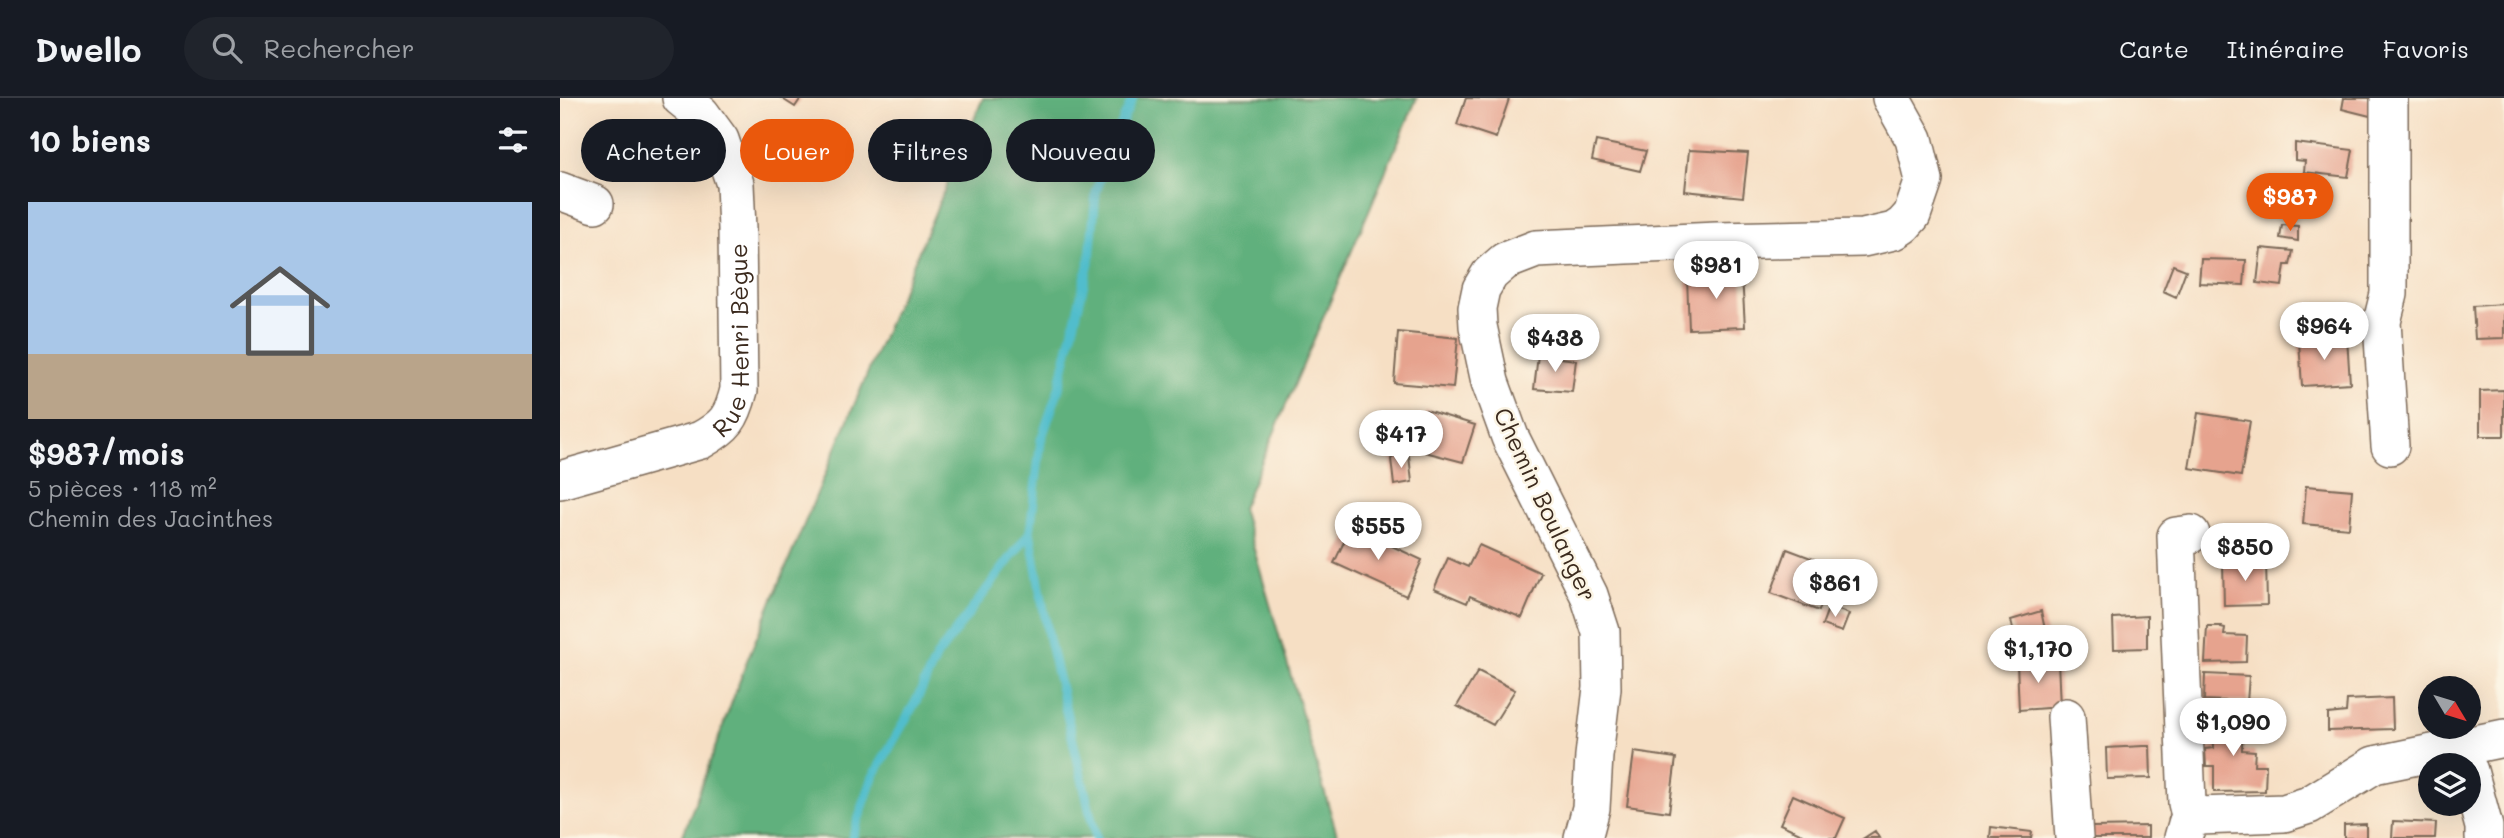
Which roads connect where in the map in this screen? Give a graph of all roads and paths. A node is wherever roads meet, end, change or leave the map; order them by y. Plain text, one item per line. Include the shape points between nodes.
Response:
1 (681, 98) edge
2 (1891, 98) edge
3 (2389, 98) edge
4 (560, 191) edge
5 (595, 204) dead end
6 (2390, 446) dead end
7 (564, 474) edge
8 (2192, 534) dead end
9 (2066, 717) dead end
10 (2504, 738) edge
11 (2479, 753) edge
12 (2418, 763) edge
13 (2481, 815) edge
14 (2187, 829) edge
15 (1583, 838) edge
16 (2074, 838) edge
17 (2484, 838) edge

1 - 7 street, Rue Henri Bègue via 701,114 720,140 735,184 739,390 734,411 721,429 701,440
2 - 15 street, Chemin Boulanger via 1914,139 1924,180 1912,215 1894,232 1863,238 1536,249 1505,261 1481,289 1478,326 1490,382 1510,437 1589,595 1601,632 1602,688 1591,808
3 - 6 street via 2389,293 2382,322
4 - 5 street
8 - 14 street via 2176,536
9 - 16 street
10 - 11 street
12 - 14 street via 2374,765 2309,805 2284,813 2207,814
13 - 17 street

